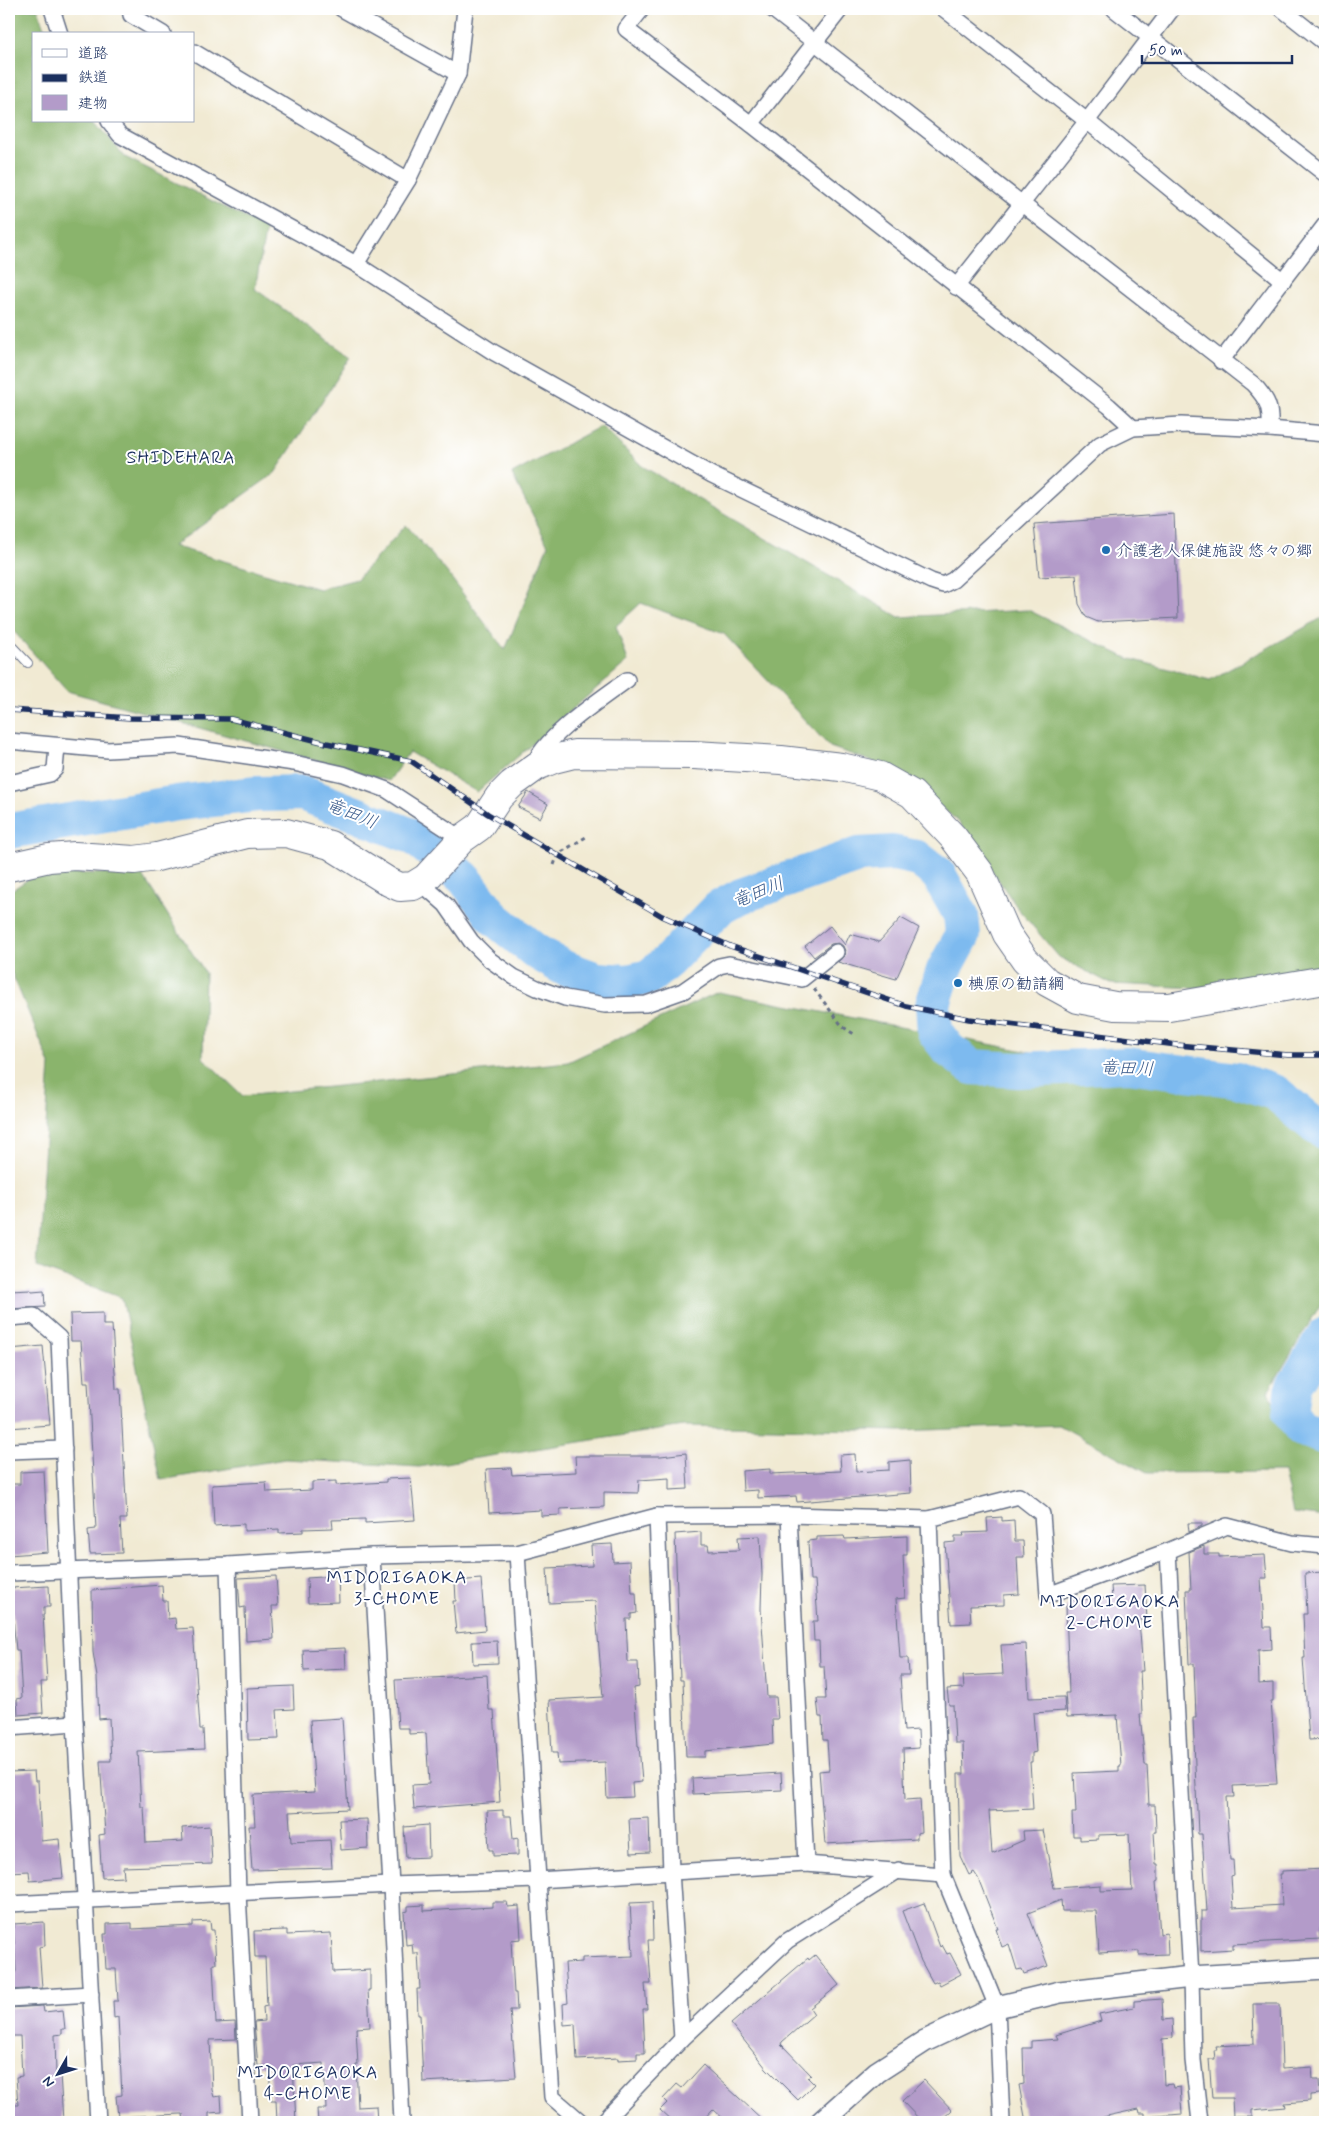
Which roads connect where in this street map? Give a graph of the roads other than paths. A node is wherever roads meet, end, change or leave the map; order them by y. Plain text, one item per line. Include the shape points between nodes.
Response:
1 (52, 9) edge
2 (130, 9) edge
3 (342, 9) edge
4 (465, 9) edge
5 (642, 9) edge
6 (772, 9) edge
7 (841, 9) edge
8 (944, 9) edge
9 (1114, 9) edge
10 (1172, 9) edge
11 (1282, 9) edge
12 (59, 32) edge
13 (160, 32) edge
14 (1150, 38) junction
15 (815, 42) junction
16 (1325, 43) edge
17 (195, 53) edge
18 (458, 74) junction
19 (1087, 121) junction
20 (110, 122) edge
21 (750, 124) junction
22 (1325, 174) edge
23 (408, 180) junction
24 (1022, 204) junction
25 (1325, 225) edge
26 (356, 264) junction
27 (1283, 281) junction
28 (956, 287) junction
29 (1221, 361) junction
30 (1133, 428) junction
31 (1270, 429) junction
32 (1325, 434) edge
33 (9, 643) edge
34 (28, 664) dead end
35 (627, 680) dead end
36 (9, 741) edge
37 (57, 747) junction
38 (537, 766) junction
39 (9, 783) edge
40 (457, 844) junction
41 (9, 866) edge
42 (423, 880) junction
43 (836, 952) dead end
44 (1325, 980) edge
45 (9, 1318) edge
46 (64, 1449) junction
47 (9, 1451) edge
48 (789, 1515) junction
49 (657, 1516) junction
50 (929, 1519) junction
51 (1325, 1546) edge
52 (1168, 1551) junction
53 (517, 1553) junction
54 (372, 1556) junction
55 (228, 1565) junction
56 (68, 1570) junction
57 (9, 1573) edge
58 (75, 1724) junction
59 (9, 1728) edge
60 (806, 1864) junction
61 (900, 1870) junction
62 (671, 1871) junction
63 (943, 1875) junction
64 (537, 1880) junction
65 (391, 1885) junction
66 (238, 1893) junction
67 (85, 1901) junction
68 (9, 1904) edge
69 (1325, 1969) edge
70 (1191, 1977) junction
71 (91, 1994) junction
72 (9, 1999) edge
73 (997, 2007) junction
74 (682, 2039) junction
75 (98, 2122) edge
76 (250, 2122) edge
77 (402, 2122) edge
78 (582, 2122) edge
79 (603, 2122) edge
80 (822, 2122) edge
81 (1002, 2122) edge
82 (1200, 2122) edge

1 - 12 street
2 - 13 street via 131,15
3 - 18 street
4 - 18 street
5 - 21 street via 626,30
6 - 15 street
7 - 15 street
8 - 19 street
9 - 14 street
10 - 14 street
11 - 16 street
14 - 19 street
14 - 22 street
15 - 21 street
15 - 24 street
17 - 23 street
18 - 23 street
19 - 24 street
19 - 27 street
20 - 26 street via 120,135
21 - 28 street
23 - 26 street
24 - 28 street
24 - 29 street
25 - 27 street
26 - 30 street via 494,352 712,476 922,577 943,584 953,580 1100,444
27 - 29 street
28 - 30 street
29 - 31 street via 1264,395 1271,410
30 - 31 street
31 - 32 street
33 - 34 lane
35 - 38 street via 546,745 536,760
36 - 37 street
37 - 39 street via 55,769 50,774
37 - 40 street via 108,750 180,746 294,763 343,774 387,790
38 - 40 highway via 512,784 479,827
38 - 44 highway via 574,754 694,755 782,760 880,776 912,794 953,837 980,873 1007,934 1025,960 1047,982 1078,999 1115,1006 1169,1007
40 - 42 highway
41 - 42 highway via 75,856 134,860 247,834 286,833 330,845 400,887 413,886
42 - 43 street via 471,940 490,960 514,977 564,998 604,1005 646,1004 683,991 719,966 730,964 802,979
45 - 46 street via 34,1316 59,1338
46 - 47 street
46 - 56 street
48 - 49 street
48 - 50 street
48 - 60 street
49 - 53 street
49 - 62 street
50 - 52 street via 1018,1496 1042,1514 1048,1594
50 - 63 street
51 - 52 street via 1292,1543 1226,1526
52 - 70 street
53 - 54 street
53 - 64 street
54 - 55 street
54 - 65 street
55 - 56 street
55 - 66 street
56 - 57 street
56 - 58 street
58 - 59 street
58 - 67 street
60 - 61 street
60 - 62 street
61 - 63 street
61 - 74 street via 787,1941
62 - 64 street
62 - 74 street
63 - 73 street
64 - 65 street
64 - 78 street via 552,2097
65 - 66 street
65 - 77 street
66 - 67 street
66 - 76 street
67 - 68 street
67 - 71 street
69 - 70 street
70 - 73 street via 1060,1992
70 - 82 street via 1192,2060
71 - 72 street
71 - 75 street
73 - 80 street via 925,2041 877,2072
73 - 81 street
74 - 79 street

